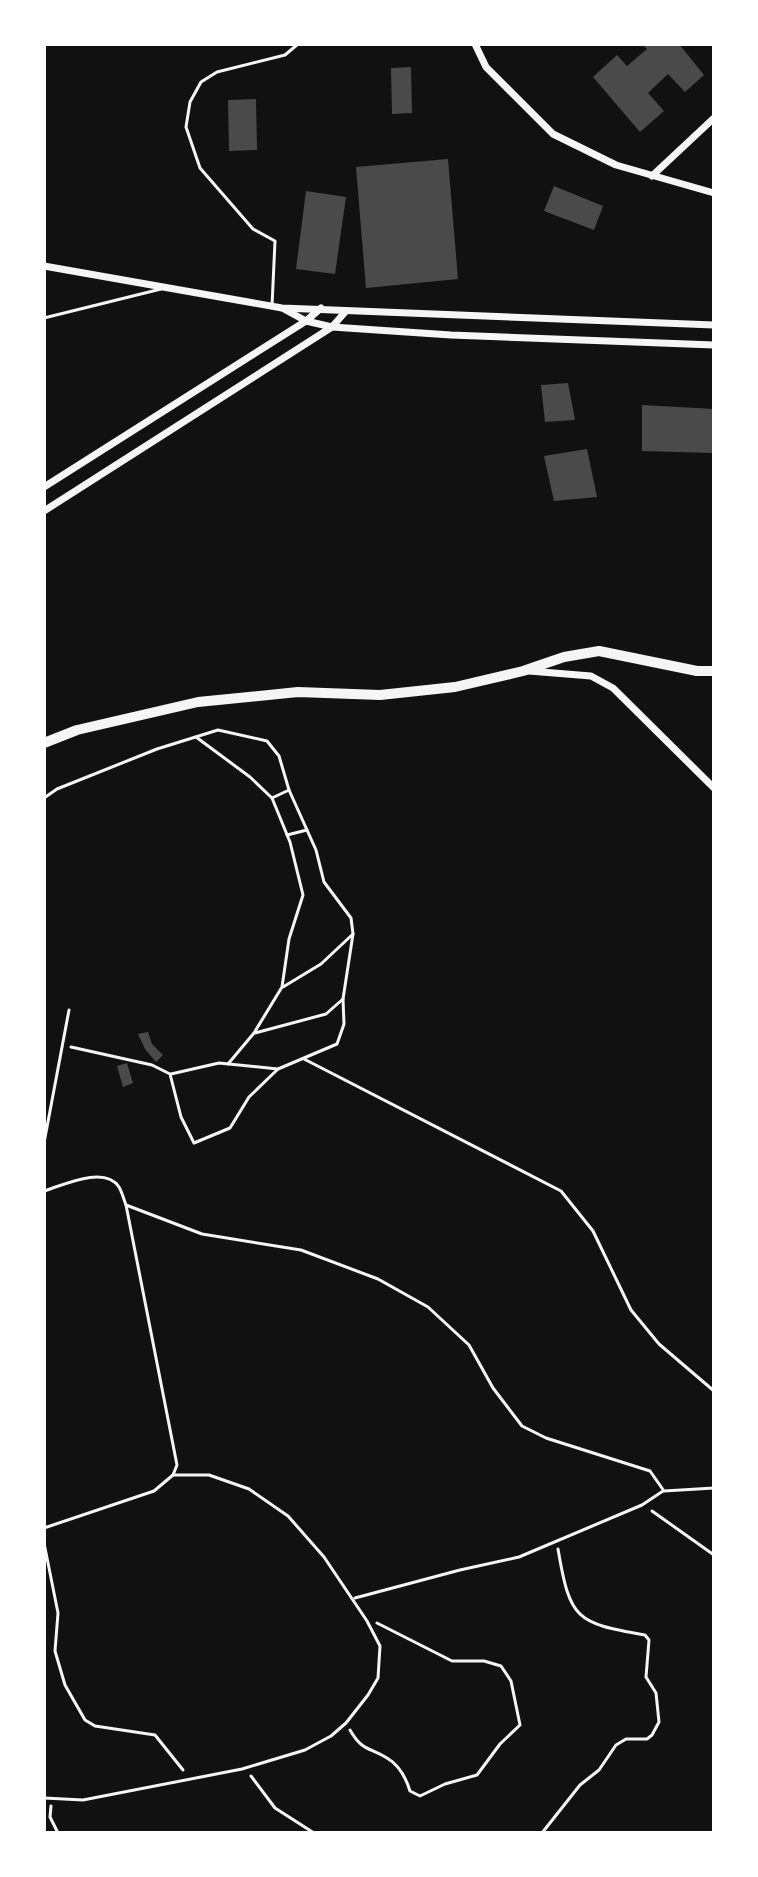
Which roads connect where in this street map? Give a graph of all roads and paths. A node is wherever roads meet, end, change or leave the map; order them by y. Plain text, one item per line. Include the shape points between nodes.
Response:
1 (298, 44) edge
2 (475, 44) edge
3 (714, 118) edge
4 (652, 176) junction
5 (714, 193) edge
6 (44, 266) edge
7 (166, 288) junction
8 (272, 306) junction
9 (282, 308) junction
10 (321, 308) junction
11 (346, 311) junction
12 (44, 318) edge
13 (306, 321) junction
14 (714, 325) edge
15 (332, 327) junction
16 (714, 345) edge
17 (44, 487) edge
18 (44, 511) edge
19 (523, 671) junction
20 (714, 671) edge
21 (196, 737) junction
22 (44, 743) edge
23 (714, 788) edge
24 (289, 790) junction
25 (44, 798) edge
26 (272, 798) junction
27 (307, 830) junction
28 (287, 835) junction
29 (353, 934) junction
30 (282, 987) junction
31 (343, 999) junction
32 (69, 1010) dead end
33 (254, 1033) junction
34 (64, 1045) junction
35 (304, 1059) junction
36 (228, 1064) junction
37 (278, 1069) junction
38 (170, 1074) junction
39 (44, 1143) edge
40 (44, 1191) edge
41 (126, 1205) junction
42 (714, 1391) edge
43 (173, 1475) junction
44 (714, 1488) edge
45 (664, 1491) junction
46 (642, 1505) junction
47 (44, 1528) edge
48 (557, 1540) junction
49 (44, 1543) edge
50 (714, 1555) edge
51 (355, 1598) junction
52 (367, 1621) junction
53 (346, 1723) junction
54 (242, 1769) junction
55 (191, 1779) junction
56 (44, 1798) edge
57 (52, 1798) junction
58 (58, 1833) edge
59 (314, 1833) edge
60 (542, 1833) edge

1 - 8 lane via 285,55 217,72 201,82 190,102 186,127 200,168 253,229 275,241
2 - 4 street via 486,67 553,134
3 - 4 street
4 - 5 street
6 - 7 street
7 - 8 street
7 - 12 lane
8 - 9 street
9 - 10 street
9 - 13 street
10 - 11 street
10 - 13 street
11 - 14 street
11 - 15 street
13 - 15 street
13 - 17 street
15 - 16 street
15 - 18 street
19 - 20 main road via 599,651
19 - 22 main road via 455,687 380,695 298,692 198,702 77,730
19 - 23 street via 591,676 613,688
21 - 24 path via 218,730 267,741 279,756
21 - 25 path
21 - 26 path
24 - 26 path
24 - 27 path
26 - 28 path
27 - 28 path
27 - 29 path via 324,882 351,918
28 - 30 path via 303,895
29 - 30 path via 321,964
29 - 31 path
30 - 33 path
31 - 33 path via 326,1014
31 - 35 path via 344,1024 337,1044
32 - 34 lane
33 - 36 path
34 - 38 path
34 - 39 lane
35 - 37 path
35 - 42 path via 561,1191 593,1231 631,1310 659,1344
36 - 37 path
36 - 38 path
37 - 38 path via 249,1097 230,1128 194,1143
40 - 41 lane via 97,1176 119,1186
41 - 43 lane via 177,1465
41 - 45 lane via 202,1234 301,1250 378,1279 428,1307 469,1345 522,1426 650,1471
43 - 47 lane via 154,1491
43 - 51 lane via 209,1475 249,1489 288,1516
44 - 45 lane
45 - 46 lane
46 - 48 lane
46 - 50 path
48 - 51 lane via 519,1557
48 - 60 path via 565,1590 583,1619 649,1640 646,1677 656,1693 659,1722 647,1739 616,1745
49 - 55 path via 58,1613 55,1651 65,1685 85,1720 155,1735
51 - 52 lane
52 - 53 lane via 380,1646 378,1678
52 - 53 path via 384,1624 452,1661 501,1666 511,1681 520,1725 477,1775 420,1796 410,1791 405,1776 389,1759 357,1742
53 - 54 lane via 305,1750
54 - 55 lane
54 - 59 path via 275,1808
55 - 57 lane via 83,1800
56 - 57 lane
57 - 58 path via 50,1817

